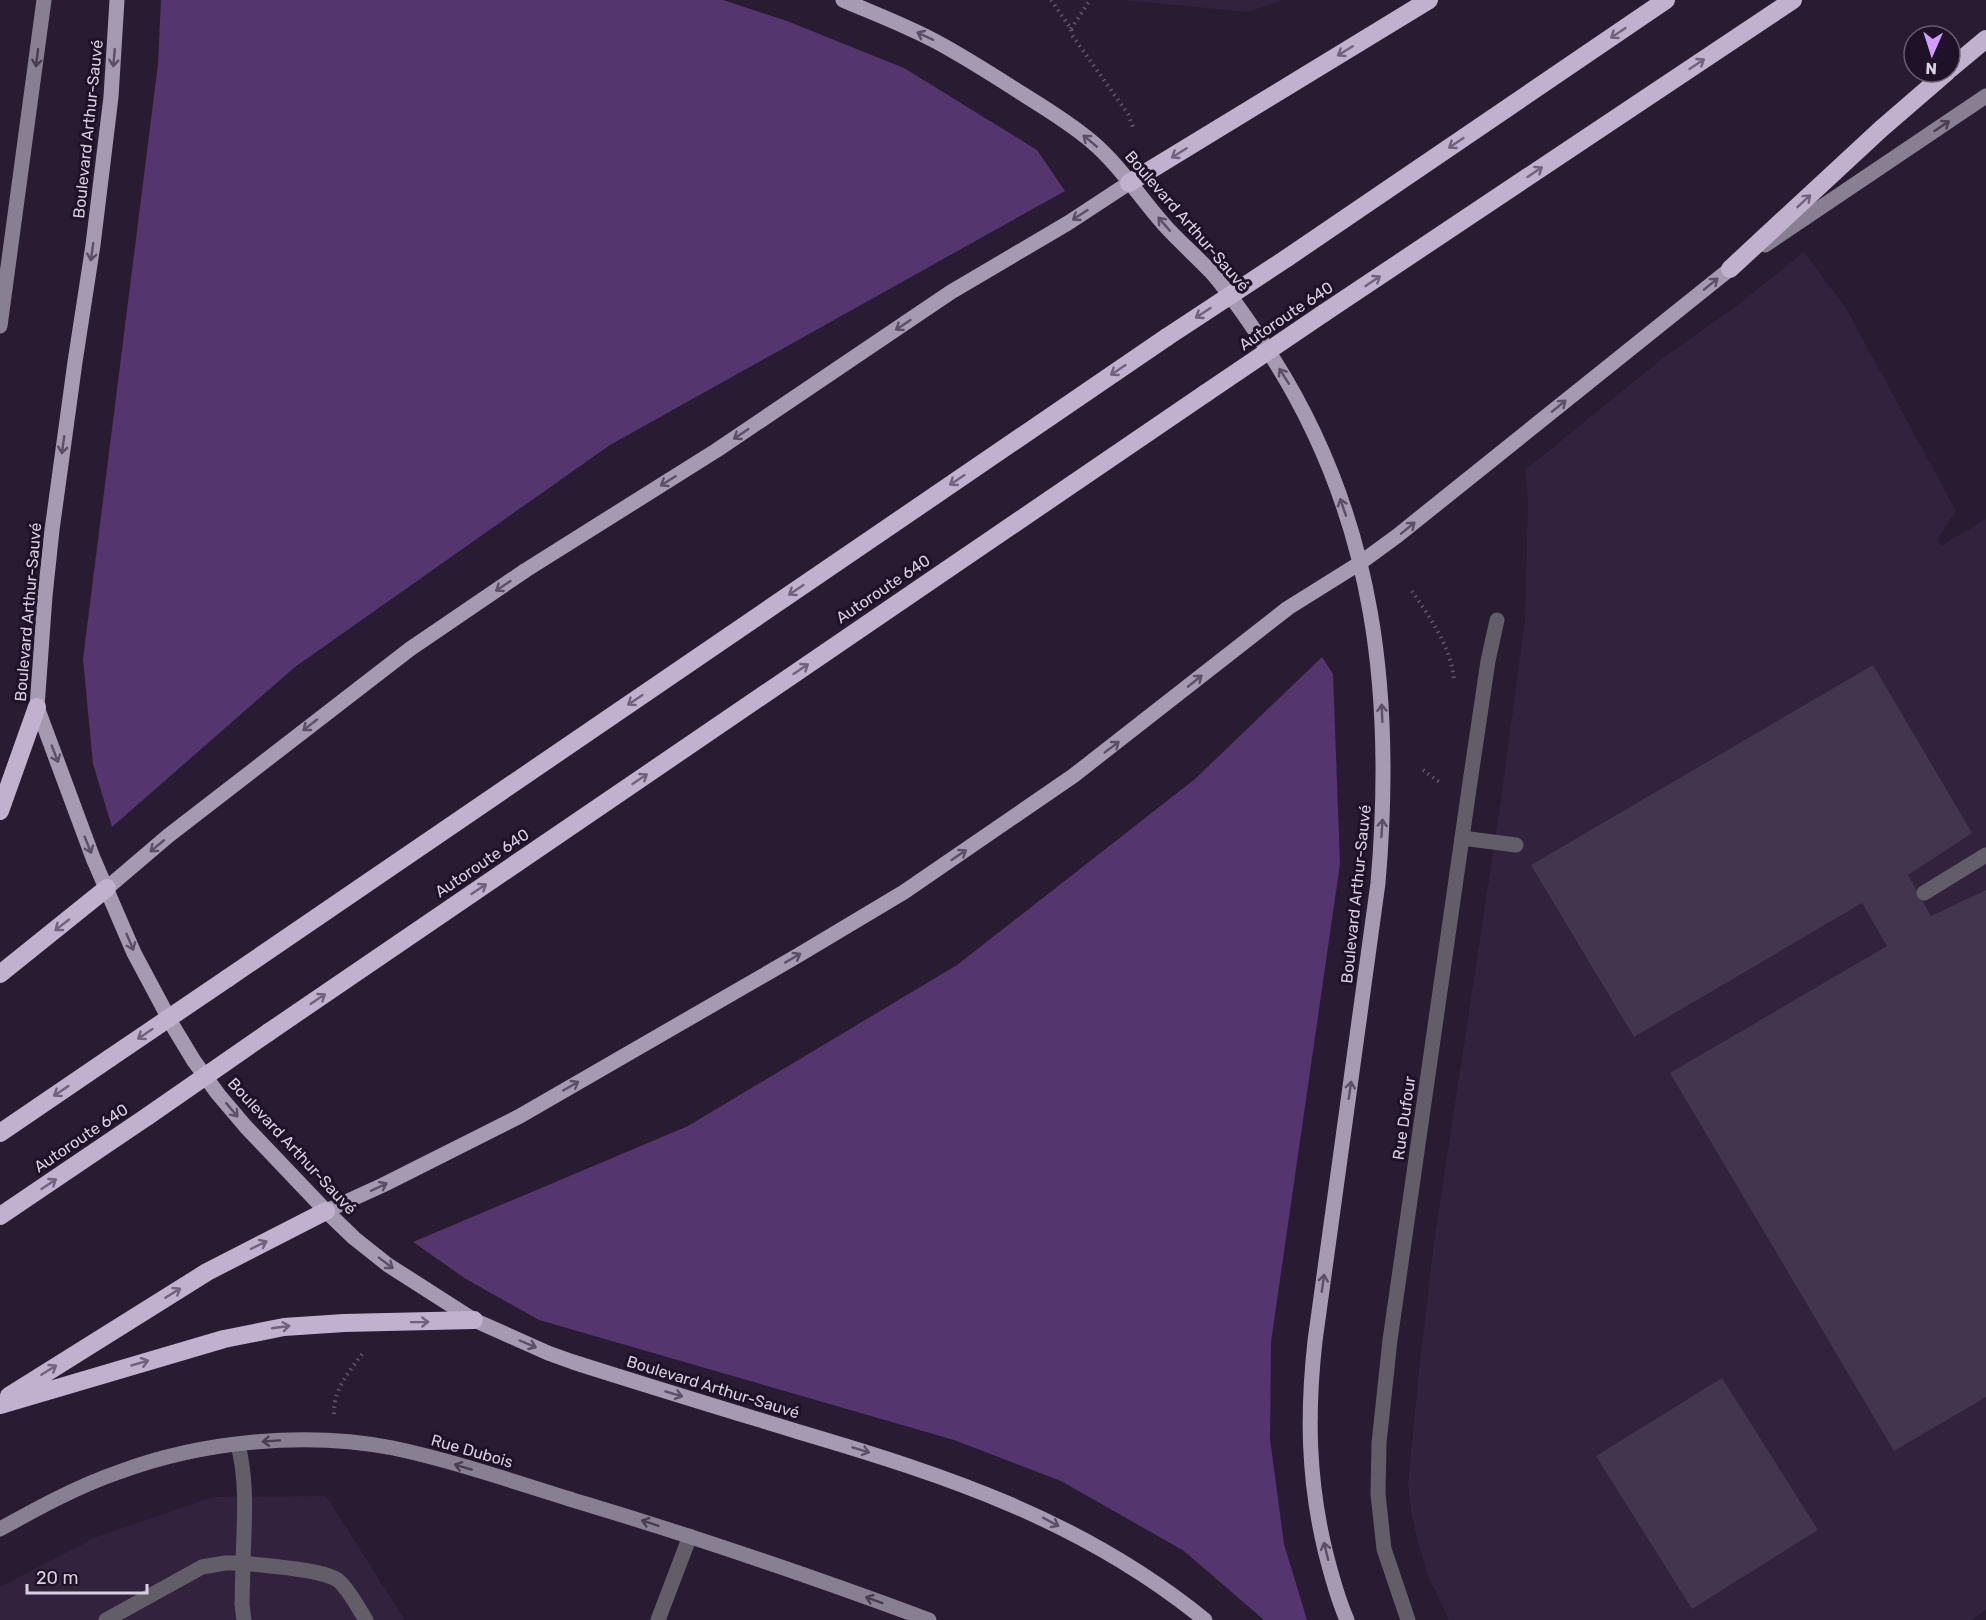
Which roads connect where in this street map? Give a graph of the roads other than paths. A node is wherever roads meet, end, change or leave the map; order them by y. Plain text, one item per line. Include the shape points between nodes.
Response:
1 (44, 0) edge
2 (117, 0) edge
3 (843, 0) edge
4 (1429, 0) edge
5 (1666, 0) edge
6 (1793, 0) edge
7 (1986, 39) edge
8 (1962, 59) edge
9 (1933, 84) edge
10 (1986, 96) edge
11 (1129, 183) junction
12 (1730, 269) junction
13 (0, 326) edge
14 (1360, 562) junction
15 (1497, 620) dead end
16 (37, 707) junction
17 (0, 812) edge
18 (1462, 838) junction
19 (1516, 845) dead end
20 (1986, 855) edge
21 (107, 888) junction
22 (1924, 893) dead end
23 (0, 974) edge
24 (0, 1133) edge
25 (326, 1211) junction
26 (0, 1216) edge
27 (474, 1320) junction
28 (0, 1403) edge
29 (238, 1445) junction
30 (0, 1529) edge
31 (690, 1536) junction
32 (243, 1563) junction
33 (106, 1620) edge
34 (244, 1620) edge
35 (366, 1620) edge
36 (658, 1620) edge
37 (929, 1620) edge
38 (1204, 1620) edge
39 (1347, 1620) edge
40 (1408, 1620) edge

1 -> 13 street
2 -> 16 main road, Boulevard Arthur-Sauvé via 111,97 93,245 52,530
11 -> 3 main road, Boulevard Arthur-Sauvé via 1092,141 1023,94 934,40
4 -> 11 highway
5 -> 24 highway, bridge
26 -> 6 highway, Autoroute 640, bridge via 1206,393
7 - 8 highway
12 -> 9 highway
12 -> 10 street
14 -> 11 main road, Boulevard Arthur-Sauvé via 1332,474 1292,388 1212,274
11 -> 21 main road via 951,292 410,649 168,836
14 -> 12 main road via 1407,529
25 -> 14 main road via 520,1116 904,891 1073,776 1288,608
39 -> 14 main road, Boulevard Arthur-Sauvé via 1318,1523 1310,1462 1309,1407 1316,1329 1378,884 1384,809 1377,651
15 - 18 street, Rue Dufour
16 - 17 highway
16 -> 21 main road, Boulevard Arthur-Sauvé
18 - 19 street
18 - 40 street, Rue Dufour via 1390,1340 1379,1443 1378,1494 1384,1549
20 - 22 street
21 -> 23 highway
21 -> 25 main road, Boulevard Arthur-Sauvé via 149,983 194,1061 246,1127
25 -> 27 main road, Boulevard Arthur-Sauvé via 388,1265
28 -> 25 highway via 207,1272
28 -> 27 highway via 224,1339 284,1327
27 -> 38 main road, Boulevard Arthur-Sauvé via 573,1362 899,1462 998,1498 1097,1546 1161,1586
29 - 30 street, Rue Dubois via 172,1456 117,1472
31 -> 29 street, Rue Dubois via 394,1448 296,1440
29 - 32 street via 246,1494
31 - 36 street
37 -> 31 street, Rue Dubois
32 - 33 street via 202,1567
32 - 34 street
32 - 35 street via 334,1578

